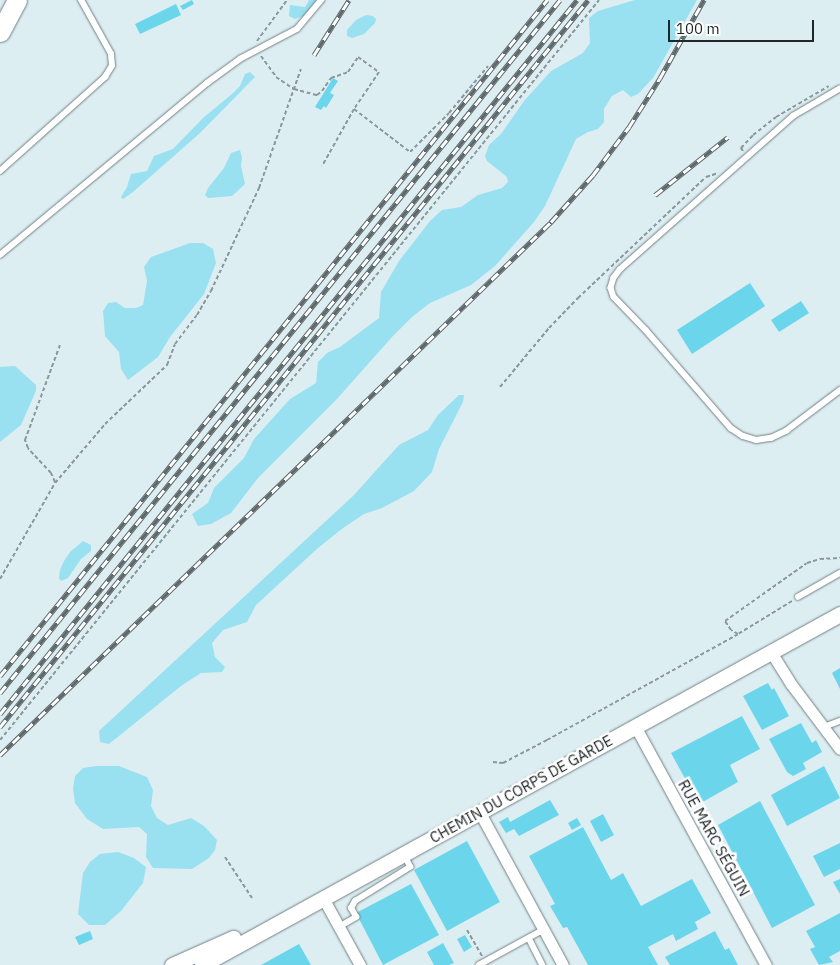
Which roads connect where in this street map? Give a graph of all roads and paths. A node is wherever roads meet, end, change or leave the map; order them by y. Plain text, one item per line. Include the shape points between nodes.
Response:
1 (18, 0) edge
2 (82, 0) edge
3 (287, 0) edge
4 (321, 0) edge
5 (599, 0) edge
6 (0, 32) edge
7 (257, 50) junction
8 (240, 59) junction
9 (488, 66) dead end
10 (301, 69) dead end
11 (294, 89) junction
12 (840, 89) edge
13 (354, 109) junction
14 (322, 166) dead end
15 (0, 171) edge
16 (0, 255) edge
17 (60, 344) dead end
18 (840, 390) edge
19 (55, 483) junction
20 (840, 558) edge
21 (840, 572) edge
22 (0, 579) edge
23 (798, 597) joint
24 (840, 614) edge
25 (738, 634) junction
26 (771, 652) junction
27 (840, 720) edge
28 (635, 726) junction
29 (824, 728) junction
30 (0, 740) edge
31 (840, 748) edge
32 (493, 762) dead end
33 (480, 813) junction
34 (404, 854) junction
35 (225, 857) dead end
36 (252, 898) dead end
37 (324, 898) junction
38 (339, 927) junction
39 (467, 930) dead end
40 (543, 930) junction
41 (528, 938) junction
42 (482, 963) edge
43 (172, 965) edge
44 (202, 965) edge
45 (360, 965) edge
46 (543, 965) edge
47 (563, 965) edge
48 (766, 965) edge

1 - 6 main road
2 - 15 lane via 111,54 112,66 104,77
3 - 8 path via 265,32
4 - 7 lane via 297,29
5 - 30 path
7 - 8 lane
7 - 11 path via 270,71
8 - 16 lane
9 - 13 path via 449,113 410,152
10 - 11 path
11 - 13 path via 320,94 330,78 348,72 358,57 379,72
11 - 19 path via 259,188 198,315 175,344 162,371 105,424
12 - 18 lane via 794,116 620,270 611,288 614,297 730,428 743,436 756,440 786,431
13 - 14 path
17 - 19 path via 25,440
19 - 22 path
20 - 25 path via 807,563 726,620 731,630
21 - 23 lane
23 - 25 path
24 - 26 street, CHEMIN DU CORPS DE GARDE
25 - 32 path via 503,763
26 - 28 street, CHEMIN DU CORPS DE GARDE
26 - 29 street via 786,678
27 - 29 lane
28 - 33 street, CHEMIN DU CORPS DE GARDE
28 - 48 street, RUE MARC SÉGUIN
29 - 31 street
33 - 34 street, CHEMIN DU CORPS DE GARDE
33 - 40 street
34 - 37 street, CHEMIN DU CORPS DE GARDE
34 - 38 lane via 410,867 355,901 351,908 356,916
35 - 36 path
37 - 38 street
37 - 43 street
37 - 44 street, CHEMIN DU CORPS DE GARDE
38 - 45 street
39 - 42 path
40 - 41 lane
40 - 47 street
41 - 42 lane
41 - 46 lane

